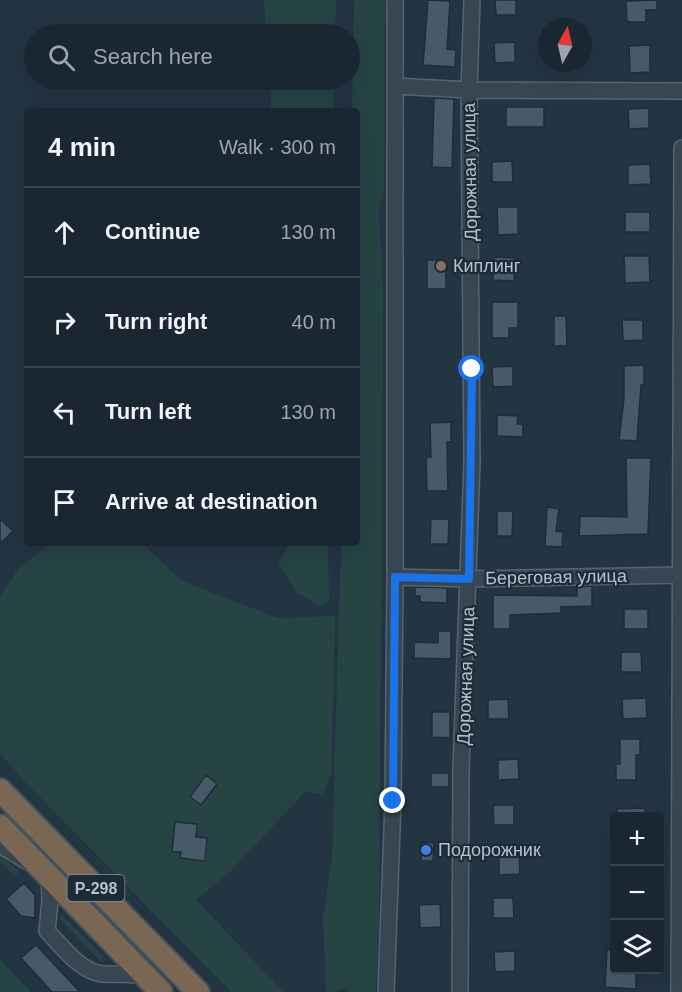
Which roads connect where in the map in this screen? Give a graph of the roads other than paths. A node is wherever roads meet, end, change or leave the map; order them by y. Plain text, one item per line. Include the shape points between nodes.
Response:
1 (395, 0) edge
2 (472, 0) edge
3 (394, 86) junction
4 (469, 90) junction
5 (682, 91) edge
6 (682, 148) edge
7 (682, 575) edge
8 (395, 577) junction
9 (469, 579) junction
10 (0, 790) edge
11 (0, 826) edge
12 (0, 845) edge
13 (46, 873) junction
14 (153, 984) edge
15 (198, 992) edge
16 (386, 992) edge
17 (460, 992) edge
18 (679, 992) edge

1 - 3 street
2 - 4 street, Дорожная улица
3 - 4 street
3 - 8 street
4 - 5 street
4 - 9 street, Дорожная улица
6 - 7 street
7 - 9 street, Береговая улица
7 - 18 street
8 - 9 street, Береговая улица
8 - 16 street
9 - 17 street, Дорожная улица via 461,769
10 - 15 highway, Р-298
11 - 13 highway, Р-298
12 - 13 street
13 - 14 highway, Р-298
13 - 14 street via 50,901 47,931 86,969 102,974 129,973

